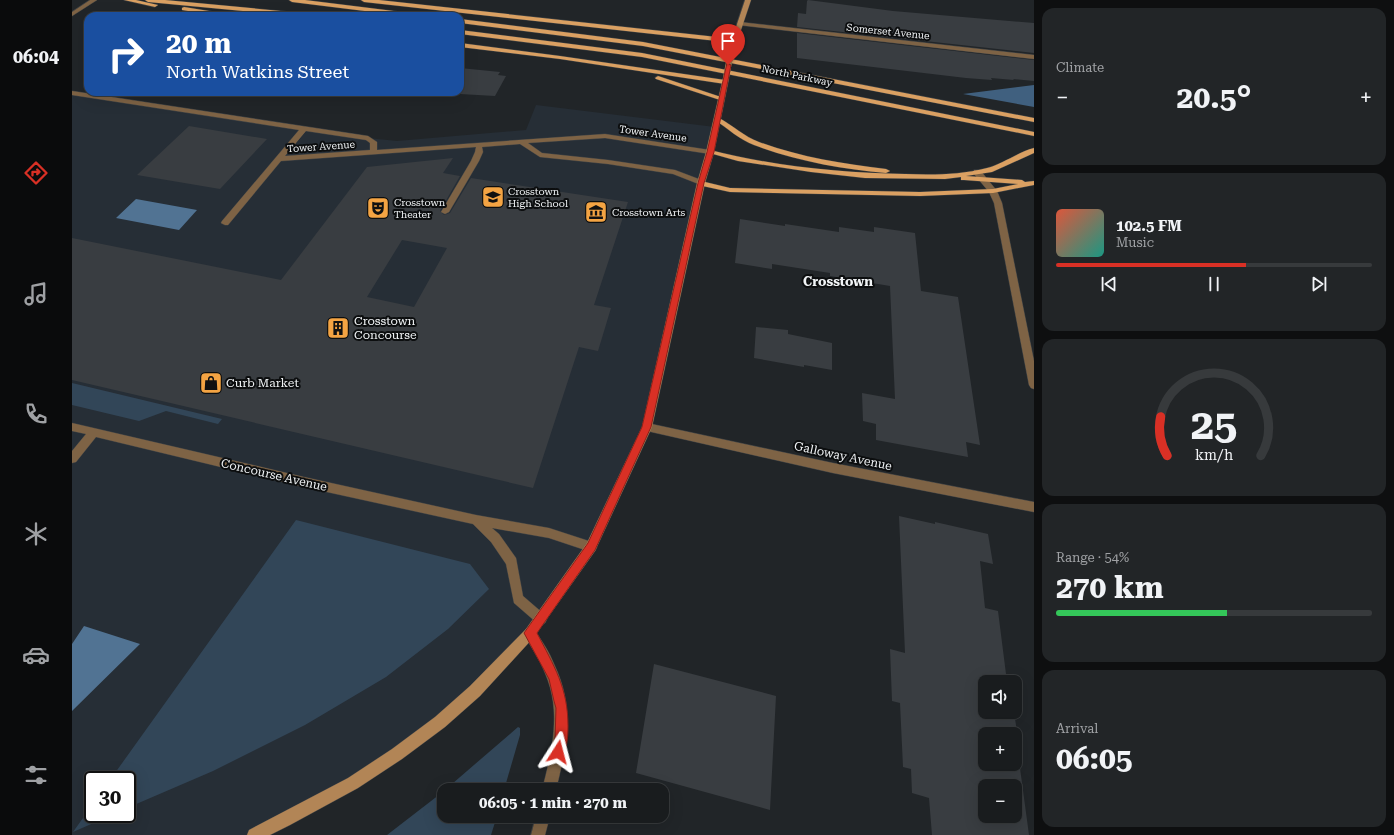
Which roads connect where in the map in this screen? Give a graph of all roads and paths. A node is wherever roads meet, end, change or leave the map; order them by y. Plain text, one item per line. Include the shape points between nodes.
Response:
1 (94, 0) edge
2 (127, 0) edge
3 (148, 0) edge
4 (292, 0) edge
5 (364, 0) edge
6 (748, 0) edge
7 (203, 12) edge
8 (272, 12) edge
9 (386, 12) edge
10 (72, 14) edge
11 (464, 22) edge
12 (740, 24) junction
13 (464, 33) edge
14 (735, 41) junction
15 (464, 45) edge
16 (1034, 57) edge
17 (630, 69) junction
18 (725, 80) junction
19 (72, 93) edge
20 (84, 95) edge
21 (91, 96) edge
22 (722, 99) junction
23 (717, 119) junction
24 (1034, 120) edge
25 (304, 129) junction
26 (1034, 134) edge
27 (520, 141) junction
28 (479, 144) junction
29 (1034, 150) edge
30 (373, 152) junction
31 (710, 152) junction
32 (279, 159) junction
33 (977, 172) junction
34 (945, 177) junction
35 (984, 179) junction
36 (701, 183) junction
37 (1034, 183) edge
38 (992, 191) junction
39 (445, 212) dead end
40 (225, 223) dead end
41 (1034, 385) edge
42 (72, 427) edge
43 (647, 427) junction
44 (94, 432) junction
45 (72, 459) edge
46 (1034, 507) edge
47 (476, 520) junction
48 (591, 547) junction
49 (541, 619) junction
50 (530, 633) junction
51 (551, 783) edge
52 (541, 823) edge
53 (254, 835) edge
54 (538, 835) edge

1 - 10 street
2 - 7 main road
3 - 8 main road
4 - 9 main road
5 - 14 main road
6 - 12 main road
11 - 24 main road, North Parkway via 643,44
12 - 14 main road
12 - 16 street, Somerset Avenue
13 - 26 main road, North Parkway via 642,55
14 - 18 main road, bridge
15 - 17 main road via 576,59
17 - 18 main road
17 - 22 main road
18 - 22 main road
19 - 20 street, Tower Avenue
21 - 25 street, Tower Avenue
22 - 23 main road
23 - 31 main road
23 - 34 main road via 755,143 795,155 847,167
25 - 30 street via 368,138 374,142
25 - 32 street, Tower Avenue
27 - 28 street, Tower Avenue
27 - 31 street, Tower Avenue via 605,136
27 - 36 street via 540,155 674,172
28 - 30 street, Tower Avenue
28 - 39 street via 475,161
29 - 33 main road via 989,170
30 - 32 street, Tower Avenue
31 - 34 main road via 850,175
31 - 36 main road
32 - 40 street
33 - 34 main road
33 - 35 street
34 - 35 main road
35 - 37 main road
35 - 38 street
36 - 38 main road via 730,190 920,194
36 - 43 main road
37 - 38 main road
38 - 41 street via 998,203
42 - 44 street, Concourse Avenue
43 - 46 street, Galloway Avenue via 833,468
43 - 48 main road
44 - 45 street
44 - 47 street, Concourse Avenue
47 - 48 street, Concourse Avenue via 549,533
47 - 49 street via 495,538 512,562 518,599
48 - 49 main road
49 - 50 main road
50 - 51 street via 554,678 562,708 561,740
50 - 53 main road via 475,691 440,722 397,754 353,783
52 - 54 street

